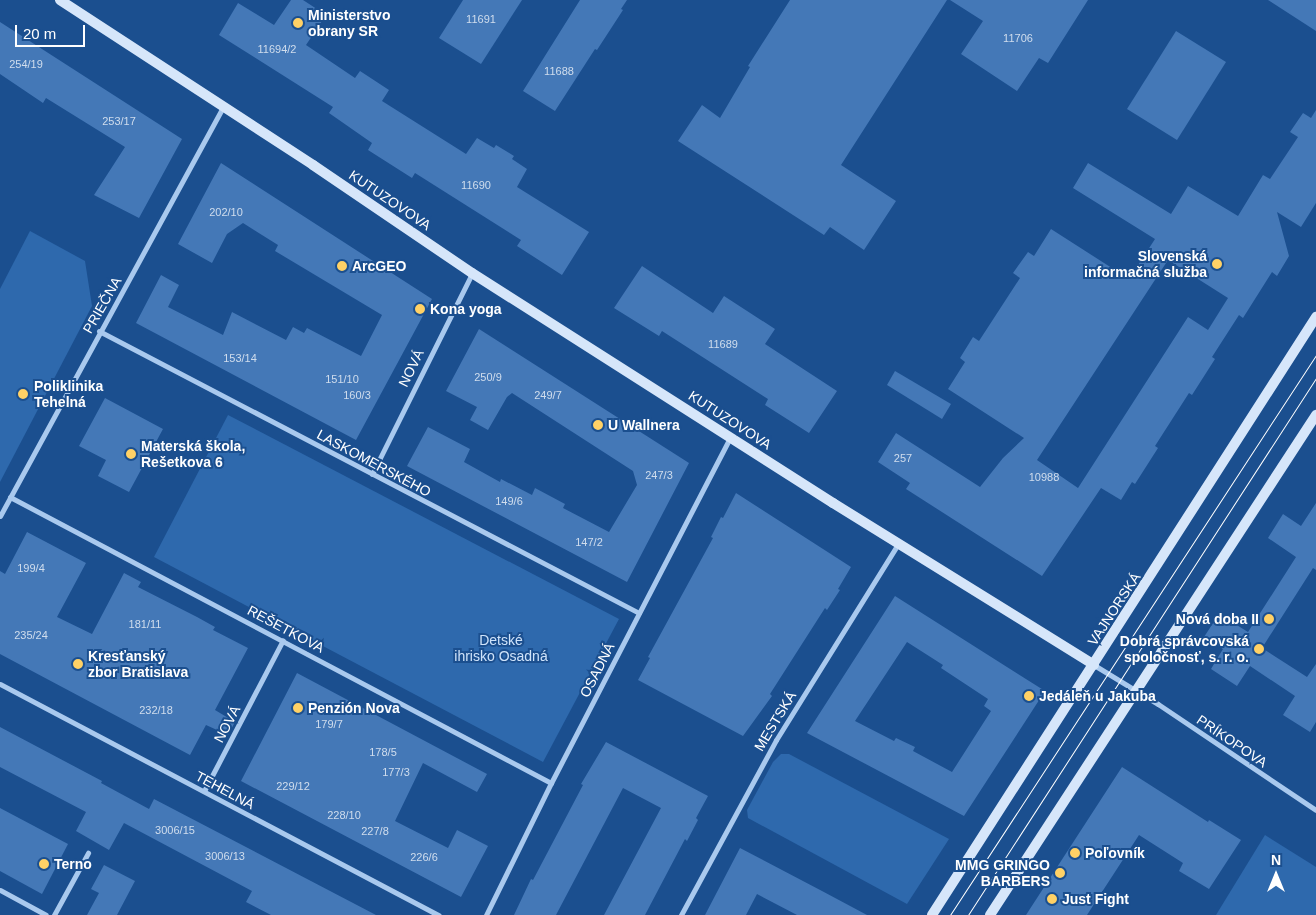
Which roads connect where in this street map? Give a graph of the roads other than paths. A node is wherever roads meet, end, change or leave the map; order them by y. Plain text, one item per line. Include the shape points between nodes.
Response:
1 (60, 0) edge
2 (224, 106) junction
3 (472, 273) junction
4 (1316, 317) edge
5 (100, 331) junction
6 (1316, 414) edge
7 (730, 436) junction
8 (372, 474) junction
9 (10, 497) junction
10 (0, 516) edge
11 (898, 544) junction
12 (639, 614) junction
13 (284, 640) junction
14 (1094, 665) junction
15 (0, 684) edge
16 (1136, 691) junction
17 (551, 783) junction
18 (204, 791) junction
19 (1316, 810) edge
20 (88, 853) dead end
21 (0, 890) edge
22 (46, 915) edge
23 (54, 915) edge
24 (439, 915) edge
25 (486, 915) edge
26 (681, 915) edge
27 (932, 915) edge
28 (990, 915) edge

1 - 2 main road, KUTUZOVOVA
2 - 3 main road, KUTUZOVOVA
2 - 5 street, PRIEČNA
3 - 7 main road, KUTUZOVOVA
3 - 8 street, NOVÁ
4 - 14 main road, VAJNORSKÁ
5 - 8 street, LASKOMERSKÉHO
5 - 9 street, PRIEČNA
6 - 16 main road
7 - 11 main road, KUTUZOVOVA
7 - 12 street, OSADNÁ
8 - 12 street, LASKOMERSKÉHO
9 - 10 street, PRIEČNA
9 - 13 street, REŠETKOVA
11 - 14 main road, KUTUZOVOVA
11 - 26 street, MESTSKÁ via 776,740
12 - 17 street, OSADNÁ
13 - 17 street, REŠETKOVA
13 - 18 street, NOVÁ
14 - 16 street, KUTUZOVOVA
14 - 27 main road, VAJNORSKÁ
15 - 18 street, TEHELNÁ
16 - 19 street, PRÍKOPOVA
16 - 28 main road
17 - 25 street, OSADNÁ
18 - 24 street, TEHELNÁ
20 - 23 street
21 - 22 street

